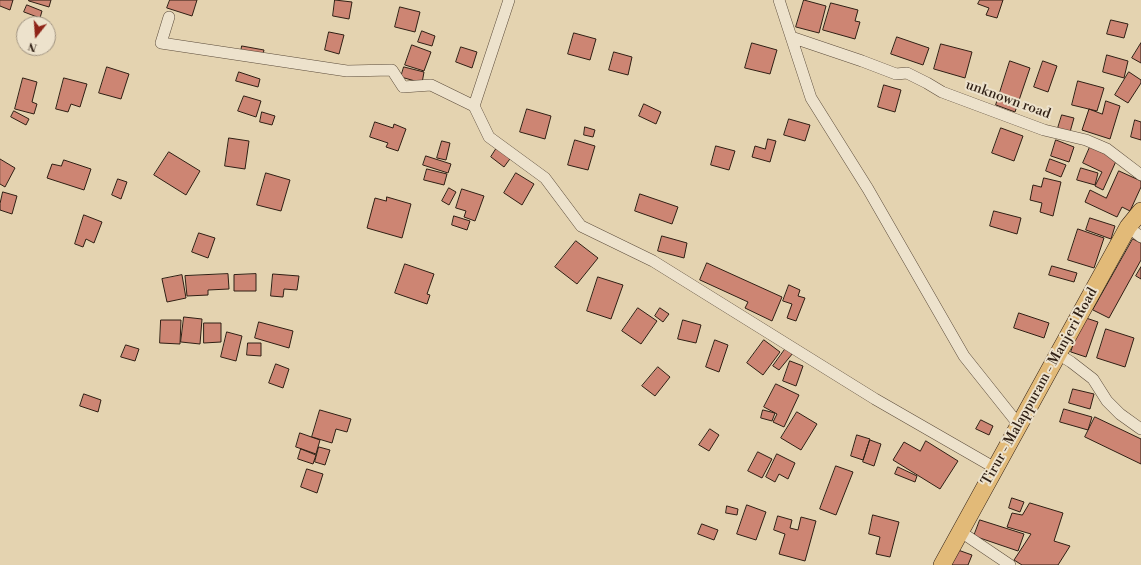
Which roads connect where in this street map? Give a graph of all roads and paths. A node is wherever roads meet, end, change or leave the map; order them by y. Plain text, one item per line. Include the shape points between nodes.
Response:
1 (509, 0) edge
2 (779, 0) edge
3 (169, 17) dead end
4 (791, 36) junction
5 (474, 106) junction
6 (1141, 175) edge
7 (1141, 211) edge
8 (1135, 232) edge
9 (1058, 354) junction
10 (1019, 425) junction
11 (1141, 429) edge
12 (996, 468) junction
13 (961, 532) junction
14 (942, 565) edge
15 (1010, 565) edge

1 - 5 street
2 - 4 street
3 - 5 street via 161,42 347,71 392,70 403,86 431,85
4 - 6 street, unknown road via 896,74 907,73 942,92 1044,130 1086,140 1107,149
4 - 10 street via 811,98 868,189 964,356
5 - 12 street via 489,137 544,178 581,226 653,261 875,399
7 - 8 main road, Tirur - Malappuram - Manjeri Road
8 - 9 main road, Tirur - Malappuram - Manjeri Road
9 - 10 main road, Tirur - Malappuram - Manjeri Road
9 - 11 street via 1093,379 1107,401
10 - 12 main road, Tirur - Malappuram - Manjeri Road
12 - 13 main road, Tirur - Malappuram - Manjeri Road
13 - 14 main road, Tirur - Malappuram - Manjeri Road
13 - 15 street

